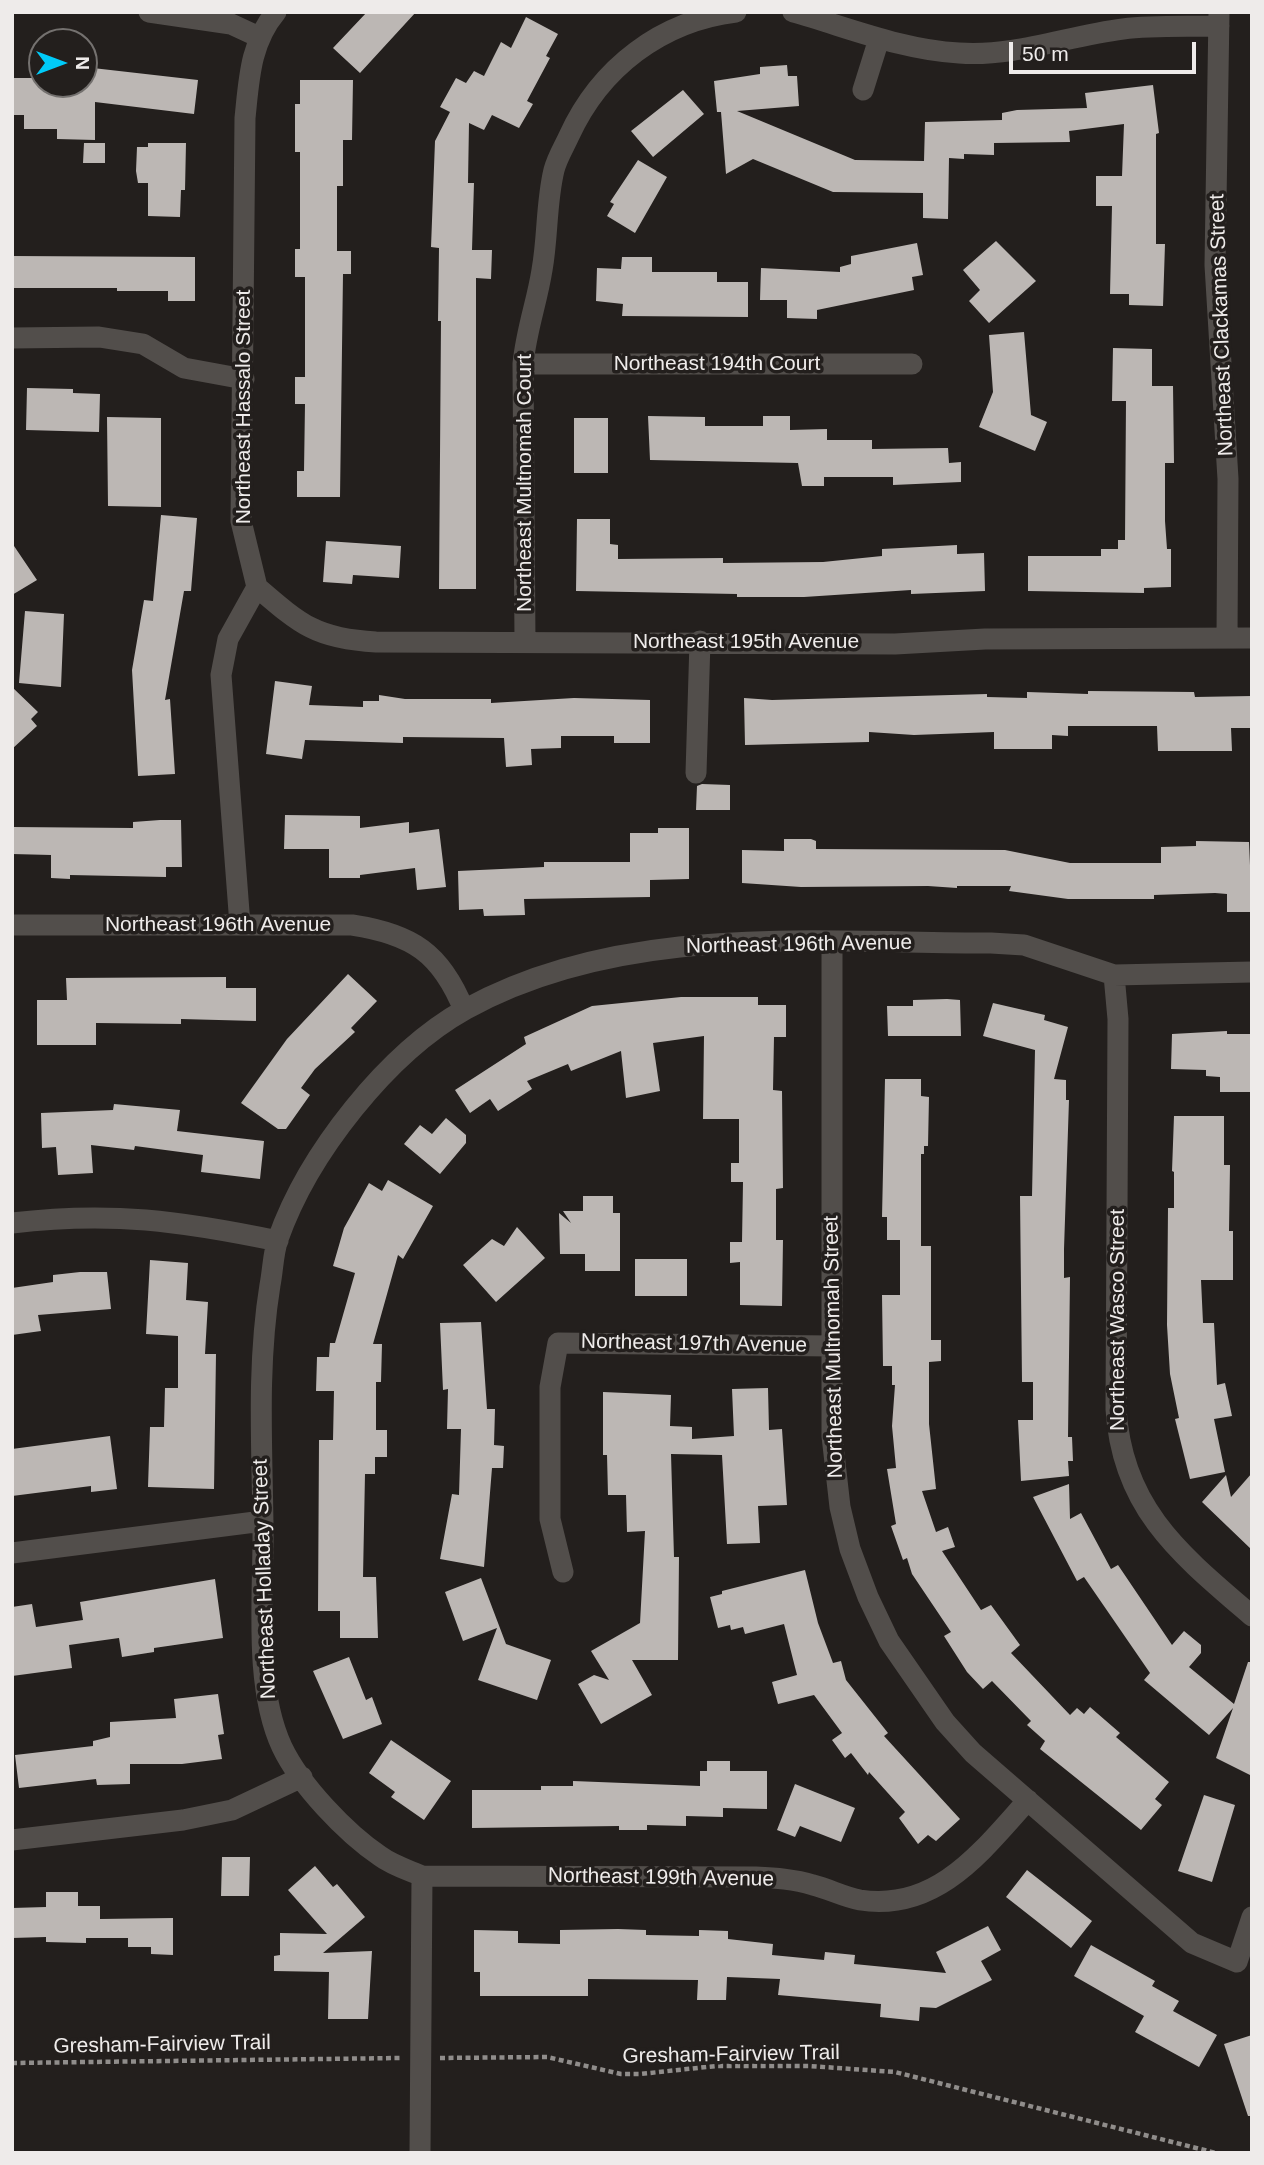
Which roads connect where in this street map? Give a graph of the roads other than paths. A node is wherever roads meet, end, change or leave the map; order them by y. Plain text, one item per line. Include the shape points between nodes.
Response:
1 (149, 12) edge
2 (276, 12) edge
3 (736, 12) edge
4 (793, 12) edge
5 (1219, 19) edge
6 (259, 37) junction
7 (879, 39) junction
8 (863, 90) dead end
9 (12, 338) edge
10 (523, 364) junction
11 (912, 364) dead end
12 (244, 379) junction
13 (257, 587) junction
14 (1227, 638) junction
15 (1252, 638) edge
16 (700, 641) junction
17 (525, 642) junction
18 (696, 773) dead end
19 (12, 925) edge
20 (240, 925) junction
21 (832, 942) junction
22 (1252, 972) edge
23 (1114, 975) junction
24 (464, 1010) junction
25 (12, 1223) edge
26 (278, 1241) junction
27 (831, 1346) junction
28 (263, 1521) junction
29 (12, 1553) edge
30 (563, 1572) dead end
31 (1250, 1612) edge
32 (302, 1777) junction
33 (1028, 1800) junction
34 (12, 1840) edge
35 (422, 1876) junction
36 (1252, 1917) edge
37 (420, 2153) edge

1 - 6 street via 231,24
2 - 6 street, Northeast Hassalo Street
3 - 10 street, Northeast Multnomah Court via 695,21 639,49 594,92 577,119 555,167 542,272 526,332
4 - 7 street
5 - 7 street via 1124,29 987,54 932,51
5 - 14 street, Northeast Clackamas Street via 1215,265 1228,479
6 - 12 street, Northeast Hassalo Street via 251,62 245,118
7 - 8 street
9 - 12 street via 99,337 143,344 184,368
10 - 11 street, Northeast 194th Court
10 - 17 street, Northeast Multnomah Court
12 - 13 street, Northeast Hassalo Street via 241,521
13 - 17 street, Northeast 195th Avenue via 292,618 317,633 344,641
13 - 20 street via 228,639 221,675
14 - 15 street, Northeast 195th Avenue
14 - 16 street, Northeast 195th Avenue via 895,644
16 - 17 street, Northeast 195th Avenue
16 - 18 street
19 - 20 street, Northeast 196th Avenue
20 - 24 street, Northeast 196th Avenue via 352,925 383,930 414,943 437,961 453,982
21 - 23 street, Northeast 196th Avenue via 1024,945
21 - 24 street, Northeast 196th Avenue via 684,947 576,964
21 - 27 street, Northeast Multnomah Street
22 - 23 street, Northeast 196th Avenue
23 - 31 street, Northeast Wasco Street via 1118,1019 1117,1435 1131,1481 1160,1530
24 - 26 street, Northeast Holladay Street via 414,1047 369,1091 330,1140
25 - 26 street via 101,1216 159,1219
26 - 28 street, Northeast Holladay Street via 262,1349
27 - 30 street, Northeast 197th Avenue via 558,1343 550,1387 550,1519
27 - 33 street, Northeast Multnomah Street via 832,1436 840,1507 868,1597 889,1641 945,1722
28 - 29 street
28 - 32 street, Northeast Holladay Street via 269,1709 282,1748
32 - 34 street via 232,1810
32 - 35 street, Northeast Holladay Street via 354,1837 384,1859
33 - 35 street, Northeast 199th Avenue via 955,1877 905,1899 859,1899 790,1879 754,1877
33 - 36 street, Northeast Multnomah Street via 1192,1943 1237,1962
35 - 37 street

